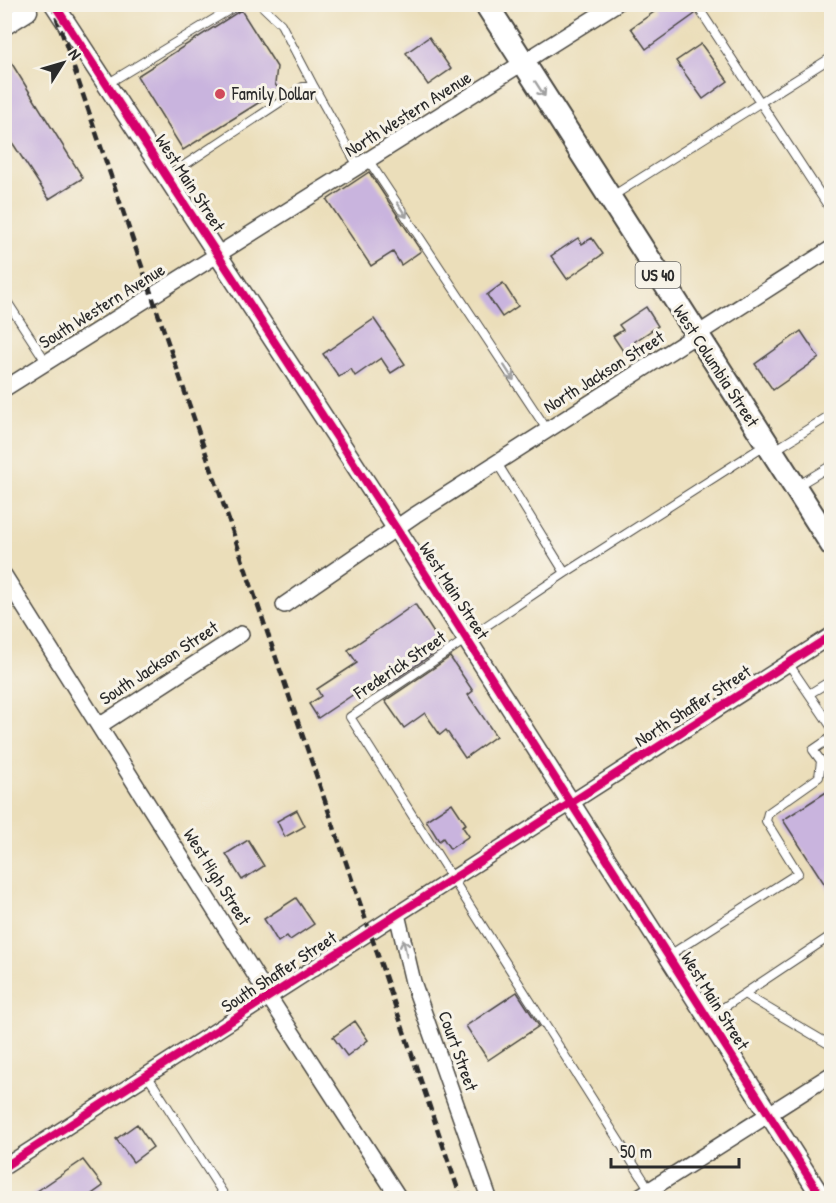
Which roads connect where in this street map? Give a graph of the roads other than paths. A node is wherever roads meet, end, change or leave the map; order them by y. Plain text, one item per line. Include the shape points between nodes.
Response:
1 (54, 4) edge
2 (238, 4) edge
3 (260, 4) edge
4 (486, 4) edge
5 (616, 4) edge
6 (696, 4) edge
7 (28, 11) dead end
8 (4, 26) edge
9 (831, 57) edge
10 (523, 64) junction
11 (107, 84) junction
12 (314, 87) junction
13 (762, 102) junction
14 (364, 164) junction
15 (168, 176) junction
16 (609, 198) junction
17 (831, 212) edge
18 (831, 248) edge
19 (219, 255) junction
20 (4, 297) edge
21 (696, 336) junction
22 (47, 363) junction
23 (4, 390) edge
24 (831, 414) edge
25 (548, 431) junction
26 (769, 448) junction
27 (497, 463) junction
28 (831, 465) edge
29 (794, 487) junction
30 (396, 528) junction
31 (831, 545) edge
32 (565, 573) junction
33 (4, 575) edge
34 (284, 605) dead end
35 (241, 634) dead end
36 (831, 635) edge
37 (467, 639) junction
38 (788, 663) junction
39 (831, 680) edge
40 (809, 694) junction
41 (99, 726) junction
42 (831, 728) edge
43 (831, 737) edge
44 (571, 803) junction
45 (453, 878) junction
46 (397, 914) junction
47 (831, 935) edge
48 (668, 956) junction
49 (744, 994) junction
50 (269, 997) junction
51 (708, 1018) junction
52 (831, 1046) edge
53 (831, 1074) edge
54 (147, 1075) junction
55 (769, 1114) junction
56 (4, 1167) edge
57 (648, 1196) edge
58 (226, 1198) edge
59 (399, 1198) edge
60 (489, 1198) edge
61 (822, 1198) edge

1 - 11 street, West Main Street
2 - 11 lane
3 - 12 lane via 280,24
4 - 10 main road, West Columbia Street / US 40
5 - 10 street, North Western Avenue
6 - 13 lane
7 - 8 street
9 - 13 lane
10 - 14 street, North Western Avenue
10 -> 16 main road, West Columbia Street / US 40
11 - 15 street, West Main Street
12 - 14 lane
12 - 15 lane via 295,91
13 - 16 lane
13 - 17 lane
14 - 19 street, North Western Avenue
14 -> 25 lane
15 - 19 street, West Main Street
16 - 21 main road, West Columbia Street / US 40
18 - 21 street, North Jackson Street
19 - 22 street, South Western Avenue
19 - 30 street, West Main Street
20 - 22 lane
21 - 25 street, North Jackson Street
21 - 26 main road, West Columbia Street / US 40
22 - 23 street, South Western Avenue
24 - 26 lane, Frederick Street
25 - 27 street, North Jackson Street
26 - 29 main road, West Columbia Street / US 40
26 - 32 lane, Frederick Street
27 - 30 street, North Jackson Street
27 - 32 lane
28 - 29 lane
29 - 31 main road, West Columbia Street / US 40
30 - 34 street
30 - 37 street, West Main Street
32 - 37 lane, Frederick Street
33 - 41 street, West High Street
35 - 41 street, South Jackson Street
36 - 38 street, North Shaffer Street
37 - 44 street, West Main Street
37 - 45 lane, Frederick Street via 350,717
38 - 40 lane
38 - 44 street, North Shaffer Street
39 - 40 lane
40 - 42 lane
41 - 50 street, West High Street
43 - 48 lane via 813,750 821,761 819,777 768,813 766,821 798,873
44 - 45 street, South Shaffer Street
44 - 48 street, West Main Street
45 - 46 street, South Shaffer Street
45 - 57 lane
46 - 50 street, South Shaffer Street
60 -> 46 street, Court Street via 412,982
47 - 49 lane
48 - 51 street, West Main Street
49 - 51 lane
49 - 52 lane
50 - 54 street, South Shaffer Street
50 - 59 street, West High Street
51 - 55 street, West Main Street
53 - 55 street
54 - 56 street, South Shaffer Street
54 - 58 lane
55 - 57 street
55 - 61 street, West Main Street

